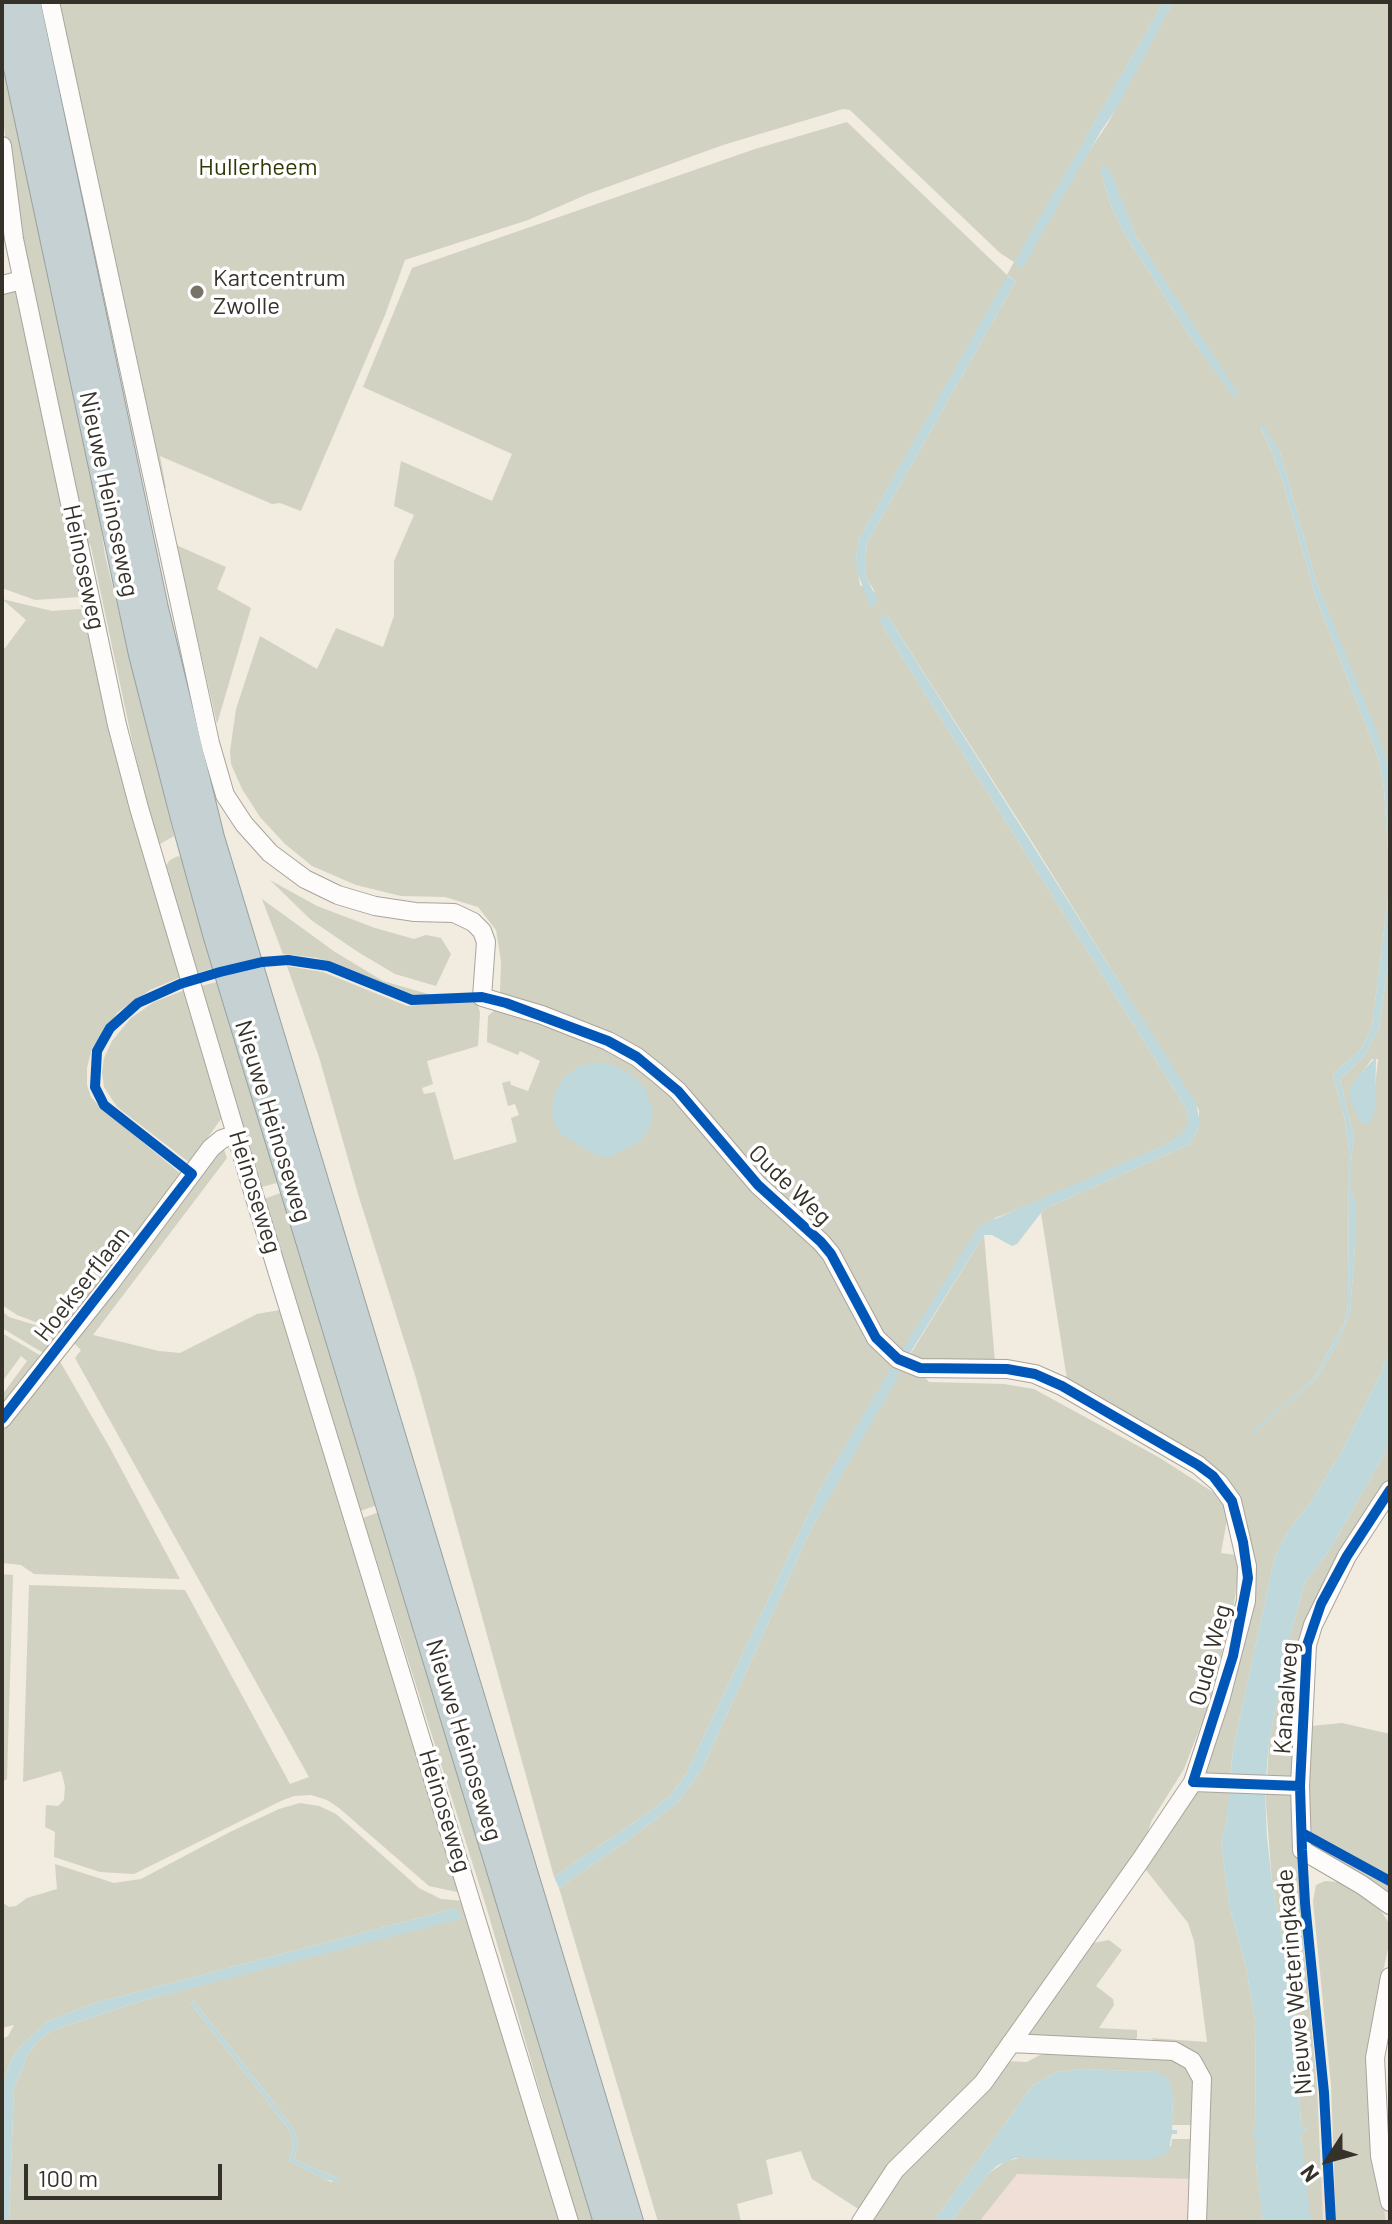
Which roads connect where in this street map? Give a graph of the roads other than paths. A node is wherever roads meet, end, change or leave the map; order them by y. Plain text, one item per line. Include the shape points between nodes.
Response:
1 (4, 2) edge
2 (26, 2) edge
3 (50, 2) edge
4 (2, 146) edge
5 (22, 280) junction
6 (2, 285) edge
7 (237, 1134) junction
8 (2, 1419) edge
9 (1390, 1490) edge
10 (1201, 1782) junction
11 (1292, 1786) junction
12 (1390, 1905) edge
13 (1390, 1977) edge
14 (1011, 2043) junction
15 (1390, 2202) edge
16 (569, 2222) edge
17 (608, 2222) edge
18 (629, 2222) edge
19 (861, 2222) edge
20 (1197, 2222) edge

1 - 17 highway, Nieuwe Heinoseweg via 143,654 189,833
2 - 18 highway, Nieuwe Heinoseweg via 154,609 210,838
3 - 10 street, Oude Weg via 176,594 225,795 270,853 305,879 375,906 454,913 473,922 486,942 482,997 608,1041 657,1073 758,1185 821,1242 876,1338 898,1359 920,1368 1035,1374 1198,1465 1220,1484 1236,1513 1248,1578
4 - 5 street, Heinoseweg
5 - 6 street
5 - 7 street, Heinoseweg via 117,725
7 - 8 street, Hoekserflaan via 211,1148
7 - 16 street, Heinoseweg
9 - 11 street, Kanaalweg via 1347,1556 1313,1625
10 - 11 street
10 - 14 street
11 - 12 street, Kanaalweg via 1302,1842
13 - 15 street via 1375,2058 1380,2156
14 - 19 street via 972,2097 895,2170
14 - 20 street via 1174,2051 1192,2061 1202,2079

